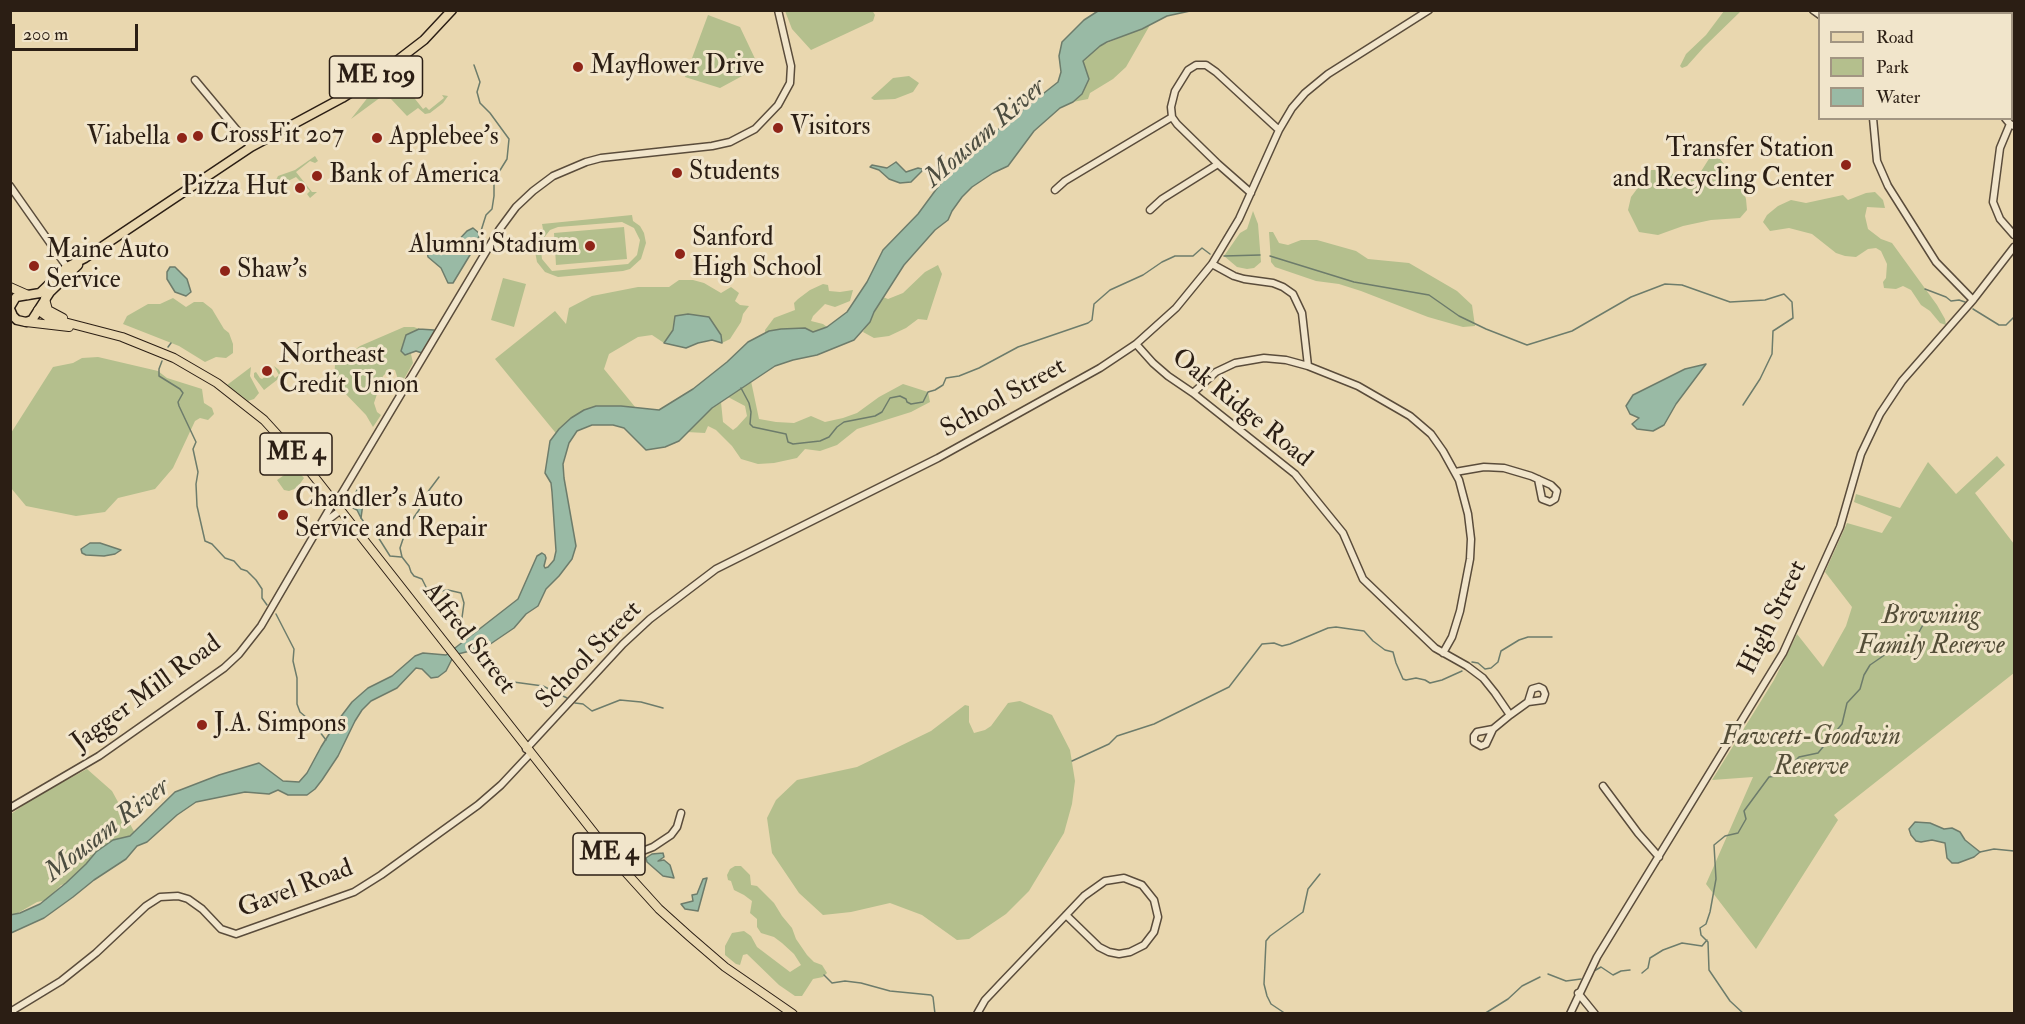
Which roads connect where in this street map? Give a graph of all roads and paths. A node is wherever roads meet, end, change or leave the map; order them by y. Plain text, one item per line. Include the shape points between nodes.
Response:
1 (452, 10) edge
2 (778, 10) edge
3 (1429, 10) edge
4 (195, 80) dead end
5 (1172, 117) junction
6 (1873, 120) edge
7 (2012, 125) edge
8 (1279, 130) junction
9 (251, 147) junction
10 (1218, 164) junction
11 (10, 186) edge
12 (1055, 190) dead end
13 (1251, 193) junction
14 (1150, 210) dead end
15 (2014, 235) edge
16 (2014, 247) edge
17 (85, 258) junction
18 (1212, 264) junction
19 (67, 267) junction
20 (10, 287) edge
21 (28, 295) junction
22 (45, 299) junction
23 (1973, 300) junction
24 (10, 308) edge
25 (38, 310) junction
26 (26, 322) junction
27 (72, 323) junction
28 (10, 326) edge
29 (86, 328) junction
30 (1136, 344) junction
31 (1308, 366) junction
32 (1193, 393) junction
33 (1455, 472) junction
34 (1538, 479) dead end
35 (337, 505) junction
36 (321, 526) junction
37 (1443, 653) junction
38 (1528, 702) dead end
39 (1510, 715) junction
40 (1493, 729) dead end
41 (528, 752) junction
42 (1603, 786) dead end
43 (10, 808) edge
44 (681, 813) dead end
45 (1659, 857) junction
46 (620, 867) junction
47 (1066, 915) junction
48 (1578, 993) junction
49 (10, 1012) edge
50 (793, 1014) edge
51 (977, 1014) edge
52 (1570, 1014) edge
53 (1595, 1014) edge

1 - 9 highway, ME 109 via 424,40 377,76
2 - 35 street via 791,66 790,83 778,105 755,129 712,146 586,162 553,176 516,207
3 - 8 street, School Street via 1315,84 1295,104
4 - 9 street
5 - 8 street via 1172,100 1179,82 1192,67 1203,64
5 - 10 street
5 - 12 street
6 - 23 street via 1877,161 1888,186 1936,262
7 - 15 street via 2000,148 1993,202 2000,219
8 - 13 street, School Street
9 - 17 highway, ME 109
10 - 13 street
10 - 14 street
11 - 19 street
13 - 18 street, School Street
16 - 23 street, High Street
17 - 19 highway, ME 109
17 - 22 highway, ME 109
18 - 30 street, School Street via 1176,308
18 - 31 street via 1244,279 1273,283 1293,294 1302,313
19 - 21 highway, ME 109 via 42,292
20 - 21 main road
21 - 24 highway, ME 109 via 16,297
21 - 25 highway
22 - 25 highway, ME 109
22 - 27 main road via 48,310
23 - 45 street, High Street via 1902,381 1880,414 1862,454 1840,527 1783,653
24 - 26 highway via 15,318
25 - 26 highway, ME 109
25 - 27 main road, Alfred Street / ME 4 via 50,318
26 - 28 highway
26 - 29 main road, Alfred Street / ME 4
27 - 29 main road, Alfred Street / ME 4
29 - 35 main road, Alfred Street / ME 4 via 142,344 217,383 278,434
30 - 32 street, Oak Ridge Road via 1153,363
30 - 41 street, School Street via 938,458 716,569 650,619 623,645
31 - 32 street via 1273,358 1245,360 1216,372
31 - 33 street via 1358,386 1410,416 1431,434
32 - 37 street, Oak Ridge Road via 1295,474 1342,533 1363,579
33 - 34 street via 1494,467
33 - 37 street via 1468,514 1470,551 1457,624
35 - 36 street, Jagger Mill Road
35 - 36 street, Jagger Mill Road via 323,518
35 - 41 main road, Alfred Street / ME 4
36 - 43 street, Jagger Mill Road via 261,626 224,668 99,756
37 - 39 street, Oak Ridge Road via 1483,678
38 - 39 street
39 - 40 street
41 - 46 main road, Alfred Street / ME 4
41 - 49 street, Gavel Road via 501,785 478,804 354,892 236,933 221,929 188,899 160,897 61,981
42 - 45 street
44 - 46 street via 671,835 653,848 635,854
45 - 48 street, High Street
46 - 50 main road, Alfred Street / ME 4 via 689,936 733,973
47 - 47 street via 1099,884 1117,878 1130,879 1147,889 1158,916 1154,932 1144,945 1119,954 1099,947
47 - 51 street via 985,1000
48 - 52 street, High Street
48 - 53 street

